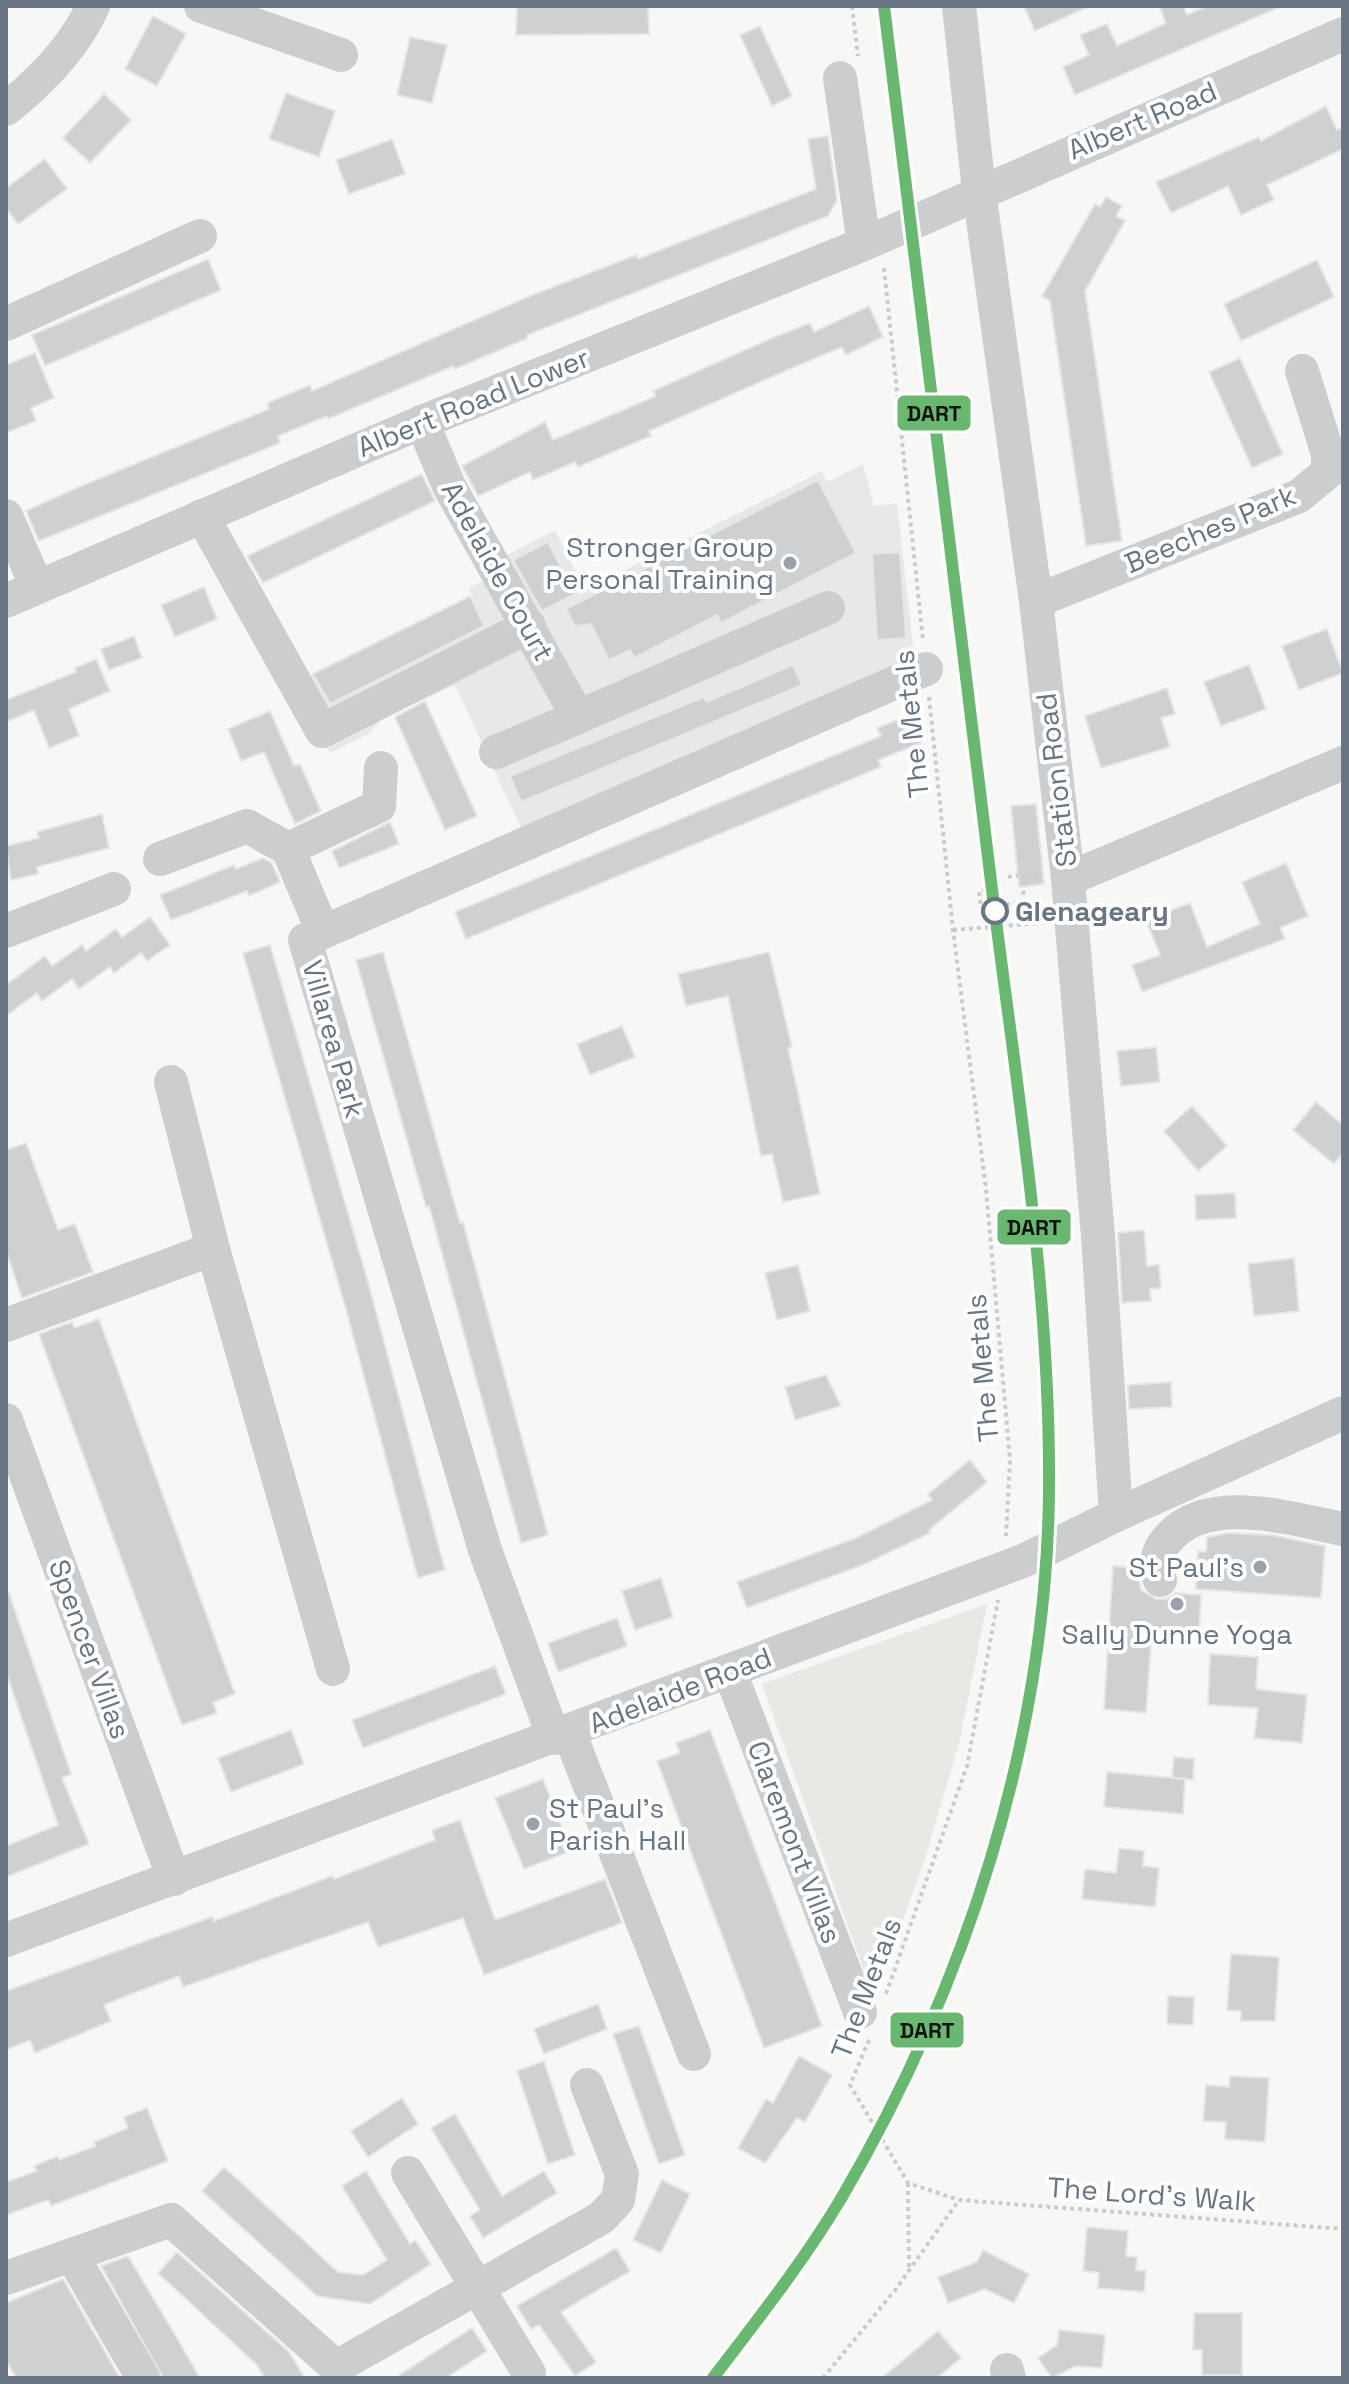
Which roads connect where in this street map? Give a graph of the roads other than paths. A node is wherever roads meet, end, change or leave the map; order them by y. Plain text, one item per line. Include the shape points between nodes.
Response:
1 (93, 6) edge
2 (201, 6) edge
3 (959, 6) edge
4 (1343, 34) edge
5 (341, 55) dead end
6 (840, 78) dead end
7 (6, 109) edge
8 (979, 191) junction
9 (942, 208) joint
10 (200, 236) dead end
11 (872, 240) junction
12 (6, 324) edge
13 (1302, 371) dead end
14 (422, 422) junction
15 (6, 516) edge
16 (202, 516) junction
17 (37, 587) junction
18 (6, 601) edge
19 (1036, 601) junction
20 (828, 608) dead end
21 (529, 626) junction
22 (926, 669) road end
23 (578, 717) junction
24 (496, 752) dead end
25 (1343, 763) edge
26 (381, 768) dead end
27 (288, 849) junction
28 (160, 859) dead end
29 (1053, 876) junction
30 (114, 889) dead end
31 (6, 931) edge
32 (323, 932) junction
33 (171, 1082) dead end
34 (213, 1249) junction
35 (6, 1325) edge
36 (1343, 1413) edge
37 (6, 1420) edge
38 (1116, 1515) junction
39 (1343, 1529) edge
40 (1160, 1580) dead end
41 (333, 1669) dead end
42 (730, 1672) junction
43 (561, 1735) junction
44 (174, 1879) junction
45 (6, 1940) edge
46 (869, 2022) road end
47 (694, 2054) dead end
48 (587, 2085) dead end
49 (408, 2173) dead end
50 (73, 2257) junction
51 (6, 2278) edge
52 (478, 2288) junction
53 (337, 2372) edge
54 (529, 2373) dead end
55 (143, 2378) edge

1 - 7 street via 31,89
2 - 5 street
3 - 8 street, Station Road
4 - 8 street, Albert Road
6 - 11 street
8 - 9 street, Albert Road
8 - 19 street, Station Road
9 - 11 street, Albert Road Lower
10 - 12 street
11 - 14 street, Albert Road Lower
13 - 19 street, Beeches Park via 1328,454 1328,472 1299,496
14 - 16 street, Albert Road Lower
14 - 21 street, Adelaide Court via 449,486
15 - 17 street
16 - 17 street, Albert Road Lower
16 - 21 street via 322,731
17 - 18 street, Albert Road Lower
19 - 29 street, Station Road
20 - 23 street
21 - 23 street, Adelaide Court
22 - 32 street, Villarea Park
23 - 24 street
25 - 29 street
26 - 27 street via 379,806
27 - 28 street via 247,826
27 - 32 street
29 - 38 street, Station Road via 1098,1236
30 - 31 street
32 - 43 street, Villarea Park via 305,940 485,1550
33 - 34 street
34 - 35 street
34 - 41 street
36 - 38 street, Adelaide Road
37 - 44 street, Spencer Villas
38 - 42 street, Adelaide Road via 1014,1564
39 - 40 street via 1253,1513 1191,1519 1160,1549
42 - 43 street, Adelaide Road
42 - 46 street, Claremont Villas
43 - 44 street, Adelaide Road
43 - 47 street
44 - 45 street, Adelaide Road
48 - 52 street via 622,2174 618,2200 601,2218
49 - 52 street
50 - 51 street
50 - 53 street via 171,2220
50 - 55 street
52 - 53 street
52 - 54 street

